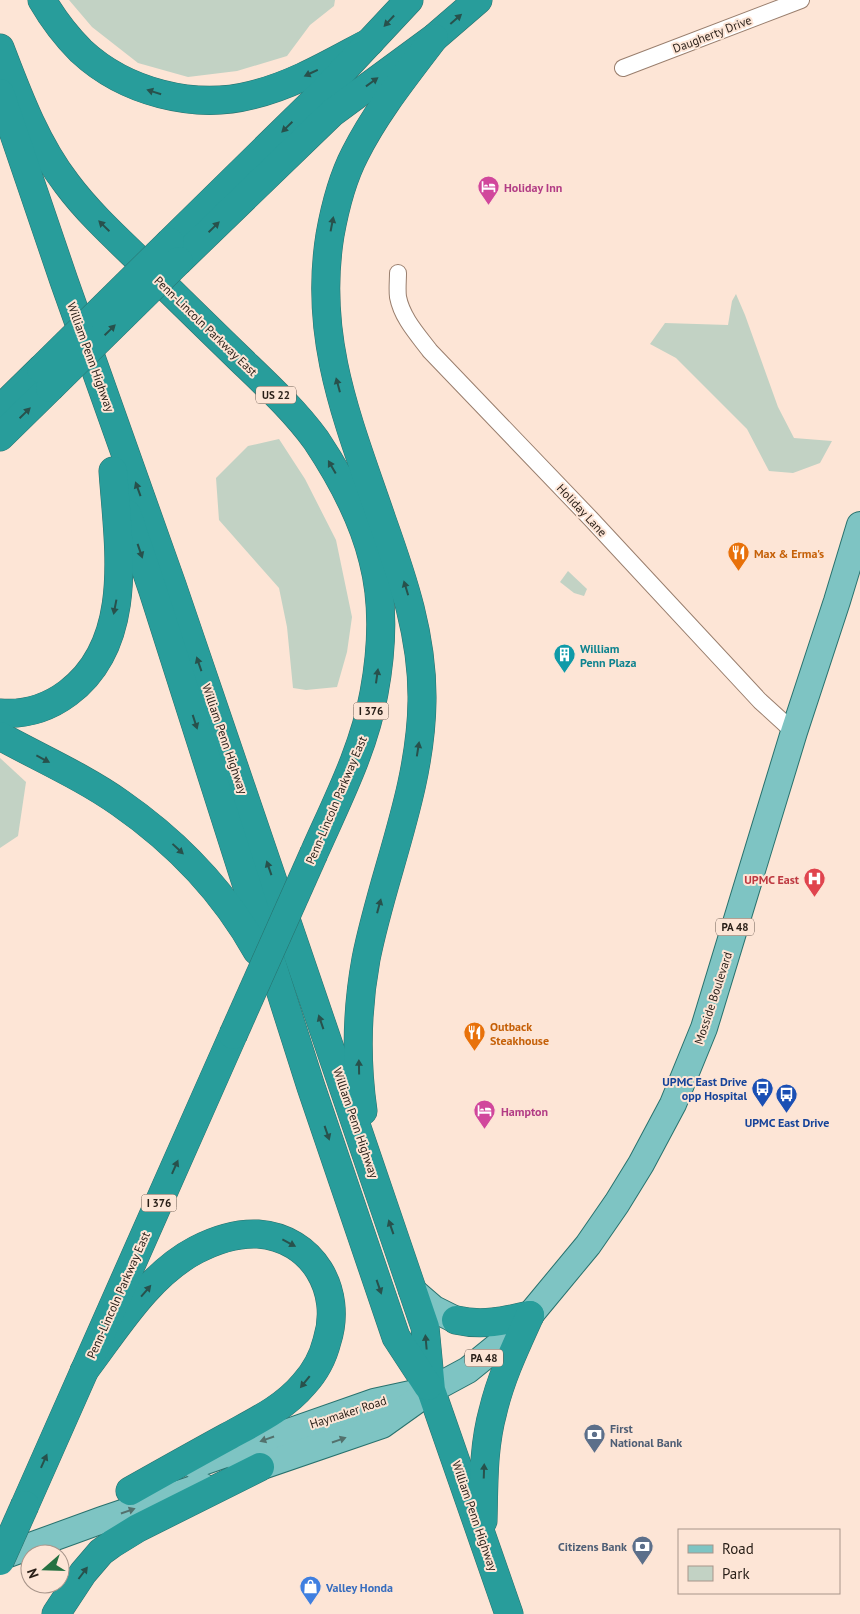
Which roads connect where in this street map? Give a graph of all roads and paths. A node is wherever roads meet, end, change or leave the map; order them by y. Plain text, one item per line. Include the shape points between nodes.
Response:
1 (42, 0) edge
2 (409, 0) edge
3 (478, 0) edge
4 (801, 0) edge
5 (434, 38) junction
6 (370, 42) junction
7 (0, 48) edge
8 (623, 68) dead end
9 (0, 93) edge
10 (0, 141) edge
11 (175, 251) junction
12 (398, 273) dead end
13 (45, 379) junction
14 (0, 409) edge
15 (352, 432) junction
16 (0, 437) edge
17 (113, 471) junction
18 (860, 526) edge
19 (373, 560) junction
20 (0, 712) edge
21 (794, 732) junction
22 (0, 736) edge
23 (282, 995) junction
24 (371, 1167) junction
25 (412, 1290) junction
26 (530, 1315) junction
27 (456, 1320) joint
28 (84, 1371) junction
29 (431, 1390) junction
30 (260, 1467) junction
31 (130, 1491) junction
32 (482, 1537) junction
33 (0, 1540) edge
34 (0, 1557) edge
35 (0, 1561) edge
36 (56, 1614) edge
37 (509, 1614) edge

6 -> 1 highway via 265,92 227,100 187,99 137,86 94,62 61,29
2 -> 6 highway
5 -> 3 highway
4 - 8 street, Daugherty Drive
11 -> 5 highway via 332,113
15 -> 5 highway via 333,366 326,325 325,287 332,222 344,179 364,137
6 -> 11 highway
19 -> 7 highway, Penn-Lincoln Parkway East / US 22 via 352,504 311,434 271,389 96,218 66,183 34,130
24 -> 9 highway, William Penn Highway
10 - 17 highway, William Penn Highway
11 - 13 highway, bridge
12 - 21 street, Holiday Lane via 402,310 430,352 760,701
13 - 14 highway
16 -> 13 highway
15 - 19 highway
24 -> 15 highway via 359,1076 362,984 416,765 422,682 410,601
17 -> 20 highway via 120,574 111,626 101,652 81,681 51,704 28,712
17 -> 23 highway, William Penn Highway
18 - 21 main road, Mosside Boulevard / PA 48
28 -> 19 highway, Penn-Lincoln Parkway East / I 376, bridge via 356,756 370,714 378,671 380,603
21 - 26 main road, Mosside Boulevard / PA 48 via 704,1028 673,1104 612,1210 588,1245
22 -> 23 highway via 120,803 179,850 225,902
23 -> 29 highway, William Penn Highway via 396,1337
25 -> 24 highway, William Penn Highway
25 - 27 main road via 434,1309
29 -> 25 highway, William Penn Highway via 425,1327
26 - 27 highway via 494,1323
26 - 29 main road, Mosside Boulevard / PA 48 via 479,1362
32 -> 26 highway via 485,1454 492,1412 504,1374
28 -> 31 highway via 157,1279 195,1251 221,1240 258,1234 293,1244 319,1269 329,1290 333,1312 329,1336 306,1383 272,1412
35 -> 28 highway, Penn-Lincoln Parkway East / I 376, bridge
30 -> 29 main road, Haymaker Road via 382,1425
29 -> 31 main road, Haymaker Road via 374,1402 215,1457
29 - 32 highway, William Penn Highway
34 -> 30 main road, Haymaker Road
36 -> 30 highway via 82,1573 112,1544
31 - 33 main road, Haymaker Road
32 - 37 highway, William Penn Highway

